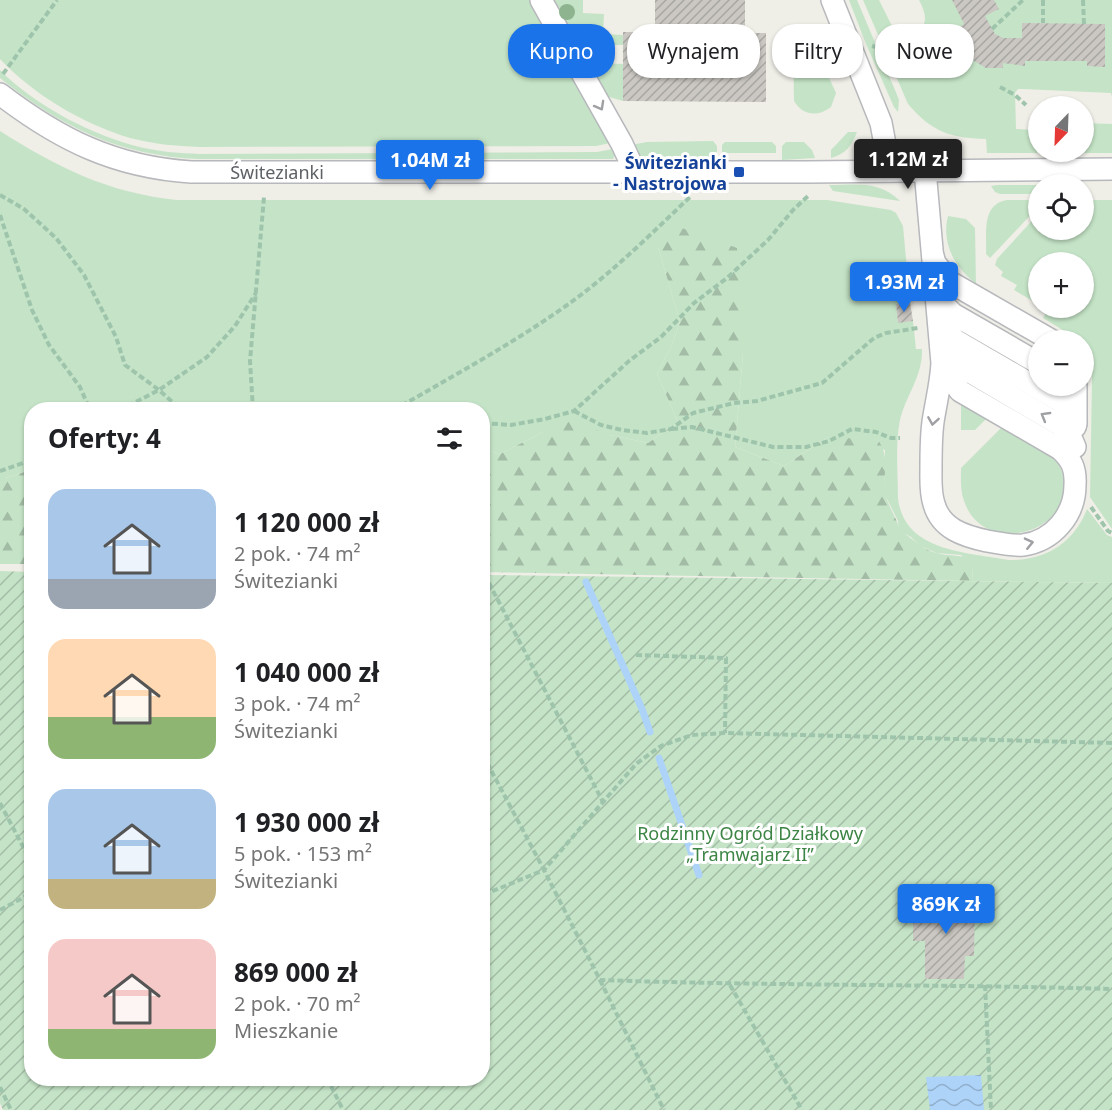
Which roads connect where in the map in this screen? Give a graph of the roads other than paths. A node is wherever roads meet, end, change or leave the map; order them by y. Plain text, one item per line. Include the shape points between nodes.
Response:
1 (541, 0) edge
2 (832, 0) edge
3 (0, 94) edge
4 (1112, 169) edge
5 (925, 170) junction
6 (890, 171) junction
7 (635, 172) junction
8 (932, 253) junction
9 (935, 286) junction
10 (938, 312) junction
11 (1034, 330) edge
12 (940, 338) junction
13 (1028, 357) edge
14 (942, 363) junction
15 (1074, 396) edge
16 (1076, 427) junction
17 (1075, 451) junction
18 (1076, 475) junction

1 -> 7 street
2 - 6 street via 881,123
3 - 7 street, Świtezianki via 83,146 127,163 162,169
4 - 5 street, Świtezianki
5 - 6 street, Świtezianki
5 - 8 street
6 - 7 street, Świtezianki
8 - 9 street
8 - 11 street via 950,282
9 - 10 street
9 - 13 street via 953,314
10 - 12 street
10 - 16 street via 956,340 1060,401 1069,409
12 - 14 street
17 -> 12 street via 1069,433 1060,425 958,365
14 - 18 street via 960,391 1070,457
14 -> 18 street via 932,434 931,484 933,503 946,524 965,536 1001,544 1034,542 1054,531 1067,517
15 - 16 street
16 - 17 street
17 - 18 street

